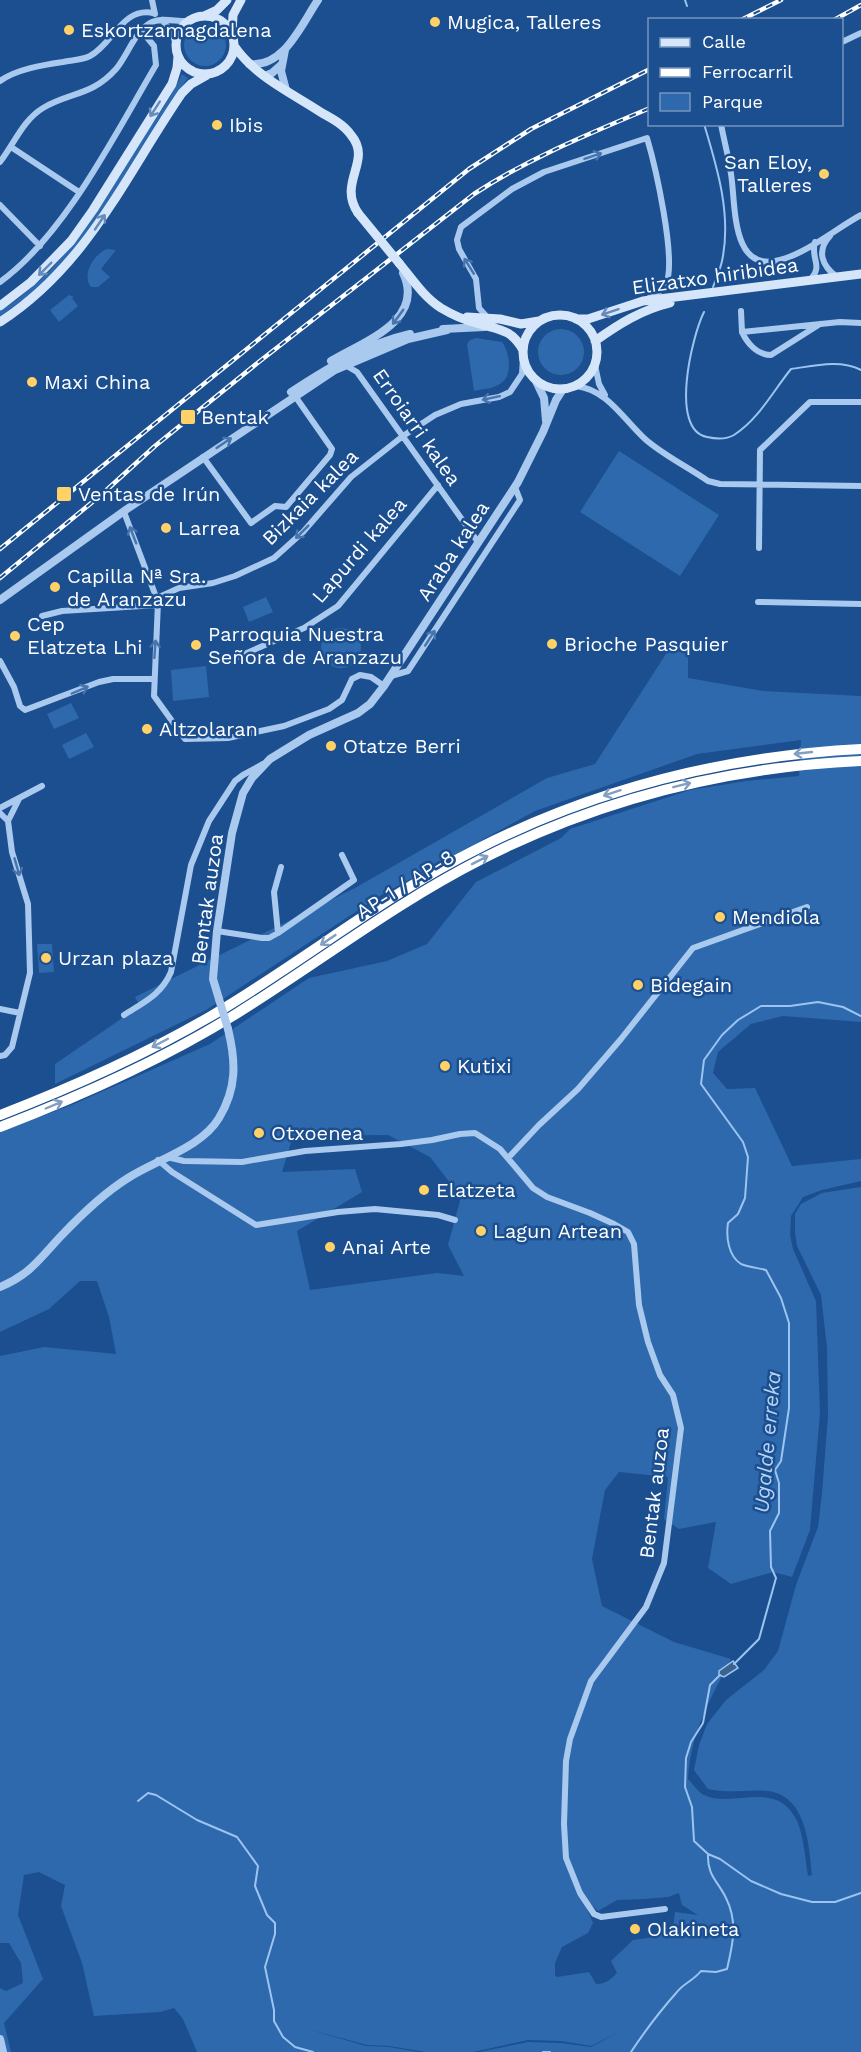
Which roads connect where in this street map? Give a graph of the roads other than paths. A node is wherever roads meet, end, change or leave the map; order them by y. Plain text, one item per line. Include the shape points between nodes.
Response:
1 (152, 0) edge
2 (227, 0) edge
3 (241, 0) edge
4 (318, 0) edge
5 (153, 13) junction
6 (204, 16) junction
7 (161, 19) junction
8 (189, 21) junction
9 (141, 30) junction
10 (232, 33) junction
11 (861, 33) edge
12 (843, 42) edge
13 (176, 43) junction
14 (235, 47) junction
15 (286, 49) junction
16 (178, 56) junction
17 (281, 65) junction
18 (225, 67) junction
19 (252, 67) junction
20 (207, 75) junction
21 (265, 76) junction
22 (0, 81) edge
23 (286, 90) junction
24 (721, 126) edge
25 (11, 147) junction
26 (0, 162) edge
27 (79, 192) junction
28 (0, 205) edge
29 (861, 215) edge
30 (833, 232) junction
31 (815, 242) junction
32 (40, 246) junction
33 (822, 251) junction
34 (798, 252) junction
35 (815, 256) junction
36 (399, 263) junction
37 (861, 276) edge
38 (838, 277) junction
39 (1, 280) edge
40 (810, 280) junction
41 (643, 301) junction
42 (0, 306) edge
43 (741, 311) dead end
44 (576, 319) junction
45 (0, 321) edge
46 (541, 321) junction
47 (488, 322) junction
48 (861, 323) edge
49 (820, 324) junction
50 (447, 330) junction
51 (742, 332) junction
52 (595, 341) junction
53 (523, 354) junction
54 (345, 365) junction
55 (595, 365) junction
56 (535, 379) junction
57 (576, 386) junction
58 (563, 389) junction
59 (291, 392) junction
60 (609, 401) junction
61 (861, 402) edge
62 (546, 424) junction
63 (403, 436) junction
64 (204, 457) junction
65 (438, 484) junction
66 (759, 484) junction
67 (861, 486) edge
68 (515, 487) junction
69 (123, 512) junction
70 (478, 542) junction
71 (759, 548) dead end
72 (0, 600) edge
73 (157, 601) junction
74 (758, 602) dead end
75 (861, 604) edge
76 (42, 616) dead end
77 (233, 659) dead end
78 (0, 661) edge
79 (391, 676) junction
80 (153, 679) junction
81 (384, 686) junction
82 (861, 749) edge
83 (861, 760) edge
84 (264, 763) junction
85 (42, 786) dead end
86 (19, 798) junction
87 (0, 808) edge
88 (0, 813) edge
89 (8, 822) junction
90 (342, 855) dead end
91 (281, 867) dead end
92 (807, 907) dead end
93 (216, 930) junction
94 (278, 933) junction
95 (0, 1010) edge
96 (20, 1013) junction
97 (123, 1015) dead end
98 (0, 1056) edge
99 (0, 1114) edge
100 (0, 1127) edge
101 (509, 1157) junction
102 (162, 1158) junction
103 (455, 1220) dead end
104 (0, 1287) edge
105 (665, 1909) dead end
106 (0, 2039) edge
107 (3, 2052) edge

1 - 5 street
2 - 6 main road
3 - 10 main road via 233,15
4 - 15 street
5 - 7 street
5 - 22 street via 136,13 87,58 27,70
6 - 8 main road
6 - 10 main road via 224,22
7 - 8 street
7 - 9 street
7 - 13 street
8 - 13 main road via 181,28
9 - 25 street via 115,69 91,90 44,108 27,121
9 - 27 street via 154,46 156,66
10 - 14 main road
11 - 12 street
13 - 16 main road
14 - 18 main road
14 - 19 main road
15 - 17 street
15 - 19 street via 270,62
16 - 20 main road via 192,72
16 -> 42 main road via 172,84 82,226 45,269
17 - 21 street
17 - 23 street
18 - 19 main road
18 - 20 main road
19 - 21 main road
45 -> 20 main road via 40,291 82,247 182,93
21 - 23 main road
23 - 36 main road, bridge via 340,124 354,138 358,160 351,201
24 - 34 street via 740,242 748,253 764,260 782,260
25 - 26 street
25 - 27 street
27 - 32 street
28 - 32 street
29 - 30 street
30 - 31 street
30 - 33 street
31 - 33 street via 820,243
31 - 34 street
31 - 35 street
32 - 39 street
33 - 38 street via 826,267
34 - 35 street
35 - 40 street via 818,268
36 - 47 main road via 436,304 459,316
36 -> 59 street via 409,290 408,300 393,323
37 - 38 main road, Elizatxo hiribidea
37 - 52 main road, Elizatxo hiribidea via 654,306
38 - 40 main road, Elizatxo hiribidea
40 - 41 main road, Elizatxo hiribidea
41 -> 44 main road, Elizatxo hiribidea via 588,319
47 -> 41 street via 478,308 476,279 459,249 457,233 461,226 512,189 544,172 647,138 660,188 669,262 662,290
43 - 51 street
44 - 46 main road via 555,316
44 - 52 main road via 590,330
46 - 47 main road
46 - 53 main road via 530,330
47 - 50 street
47 - 53 main road via 518,341
48 - 49 street
49 - 51 street
49 - 51 street via 771,354 747,343
50 - 54 street via 408,339
50 - 59 street via 425,331 378,344
52 - 55 main road
53 - 56 main road
53 -> 63 street, Bizkaia kalea via 522,375 510,392 461,404
54 - 59 street
54 - 63 street, Erroiarri kalea via 357,372
55 - 57 main road
55 - 60 street via 599,384
56 - 58 main road via 545,386
56 - 62 street via 544,398
57 - 58 main road
57 - 60 street via 593,390
58 - 62 street, Araba kalea
64 -> 59 street
59 - 64 street via 332,449 286,507 275,506 251,523
60 - 66 street via 647,440 708,481
61 - 66 street via 810,402 760,450
62 - 68 street, Araba kalea
63 - 65 street, Erroiarri kalea
63 -> 73 street, Bizkaia kalea via 351,477 303,532 274,558 249,572 179,588
64 - 69 street
65 - 70 street, Erroiarri kalea
65 - 77 street, Lapurdi kalea via 338,606 304,628
66 - 67 street
66 - 71 street
68 - 70 street, Araba kalea
79 -> 68 street via 408,671 520,500
69 - 72 street
73 -> 69 street
70 - 79 street, Araba kalea
73 - 76 street, Bizkaia kalea
80 -> 73 street
74 - 75 street
78 -> 80 street via 25,710 99,682
79 - 81 street, Araba kalea
80 - 81 street via 154,696 185,739 228,738 284,726 329,709 342,700 352,679 360,675
81 - 84 street, Bentak auzoa via 358,713 309,735
82 -> 99 highway, AP-1 / AP-8 via 772,757 680,774 610,794 532,823 420,880 177,1034 98,1074
100 -> 83 highway, AP-1 / AP-8 via 84,1093 183,1044 426,890 536,834 623,801 683,785 774,768
84 - 93 street, Bentak auzoa via 243,793 232,833
84 - 97 street, Bentak auzoa via 235,781 210,821 191,865 171,972 165,985
85 - 86 street
86 - 87 street
86 - 89 street
88 - 89 street
89 -> 96 street via 12,852 28,904 30,973
90 - 94 street via 354,880
91 - 94 street via 274,892
92 - 101 street via 693,948 578,1089
93 - 94 street via 262,939
93 - 102 street, Bentak auzoa, bridge via 213,979 234,1055 233,1080 228,1100 206,1135
95 - 96 street
96 - 98 street via 12,1047
101 - 102 street, Bentak auzoa via 490,1141 468,1133 242,1162
101 - 105 street, Bentak auzoa via 533,1188 547,1197 628,1232 634,1244 639,1305 648,1342 660,1375 673,1395 681,1428 664,1563 646,1607 591,1682 566,1761 566,1858 580,1893 594,1914 601,1917
102 - 103 street via 172,1172 256,1225 375,1209
102 - 104 street, Bentak auzoa via 100,1198 30,1271
106 - 107 street

